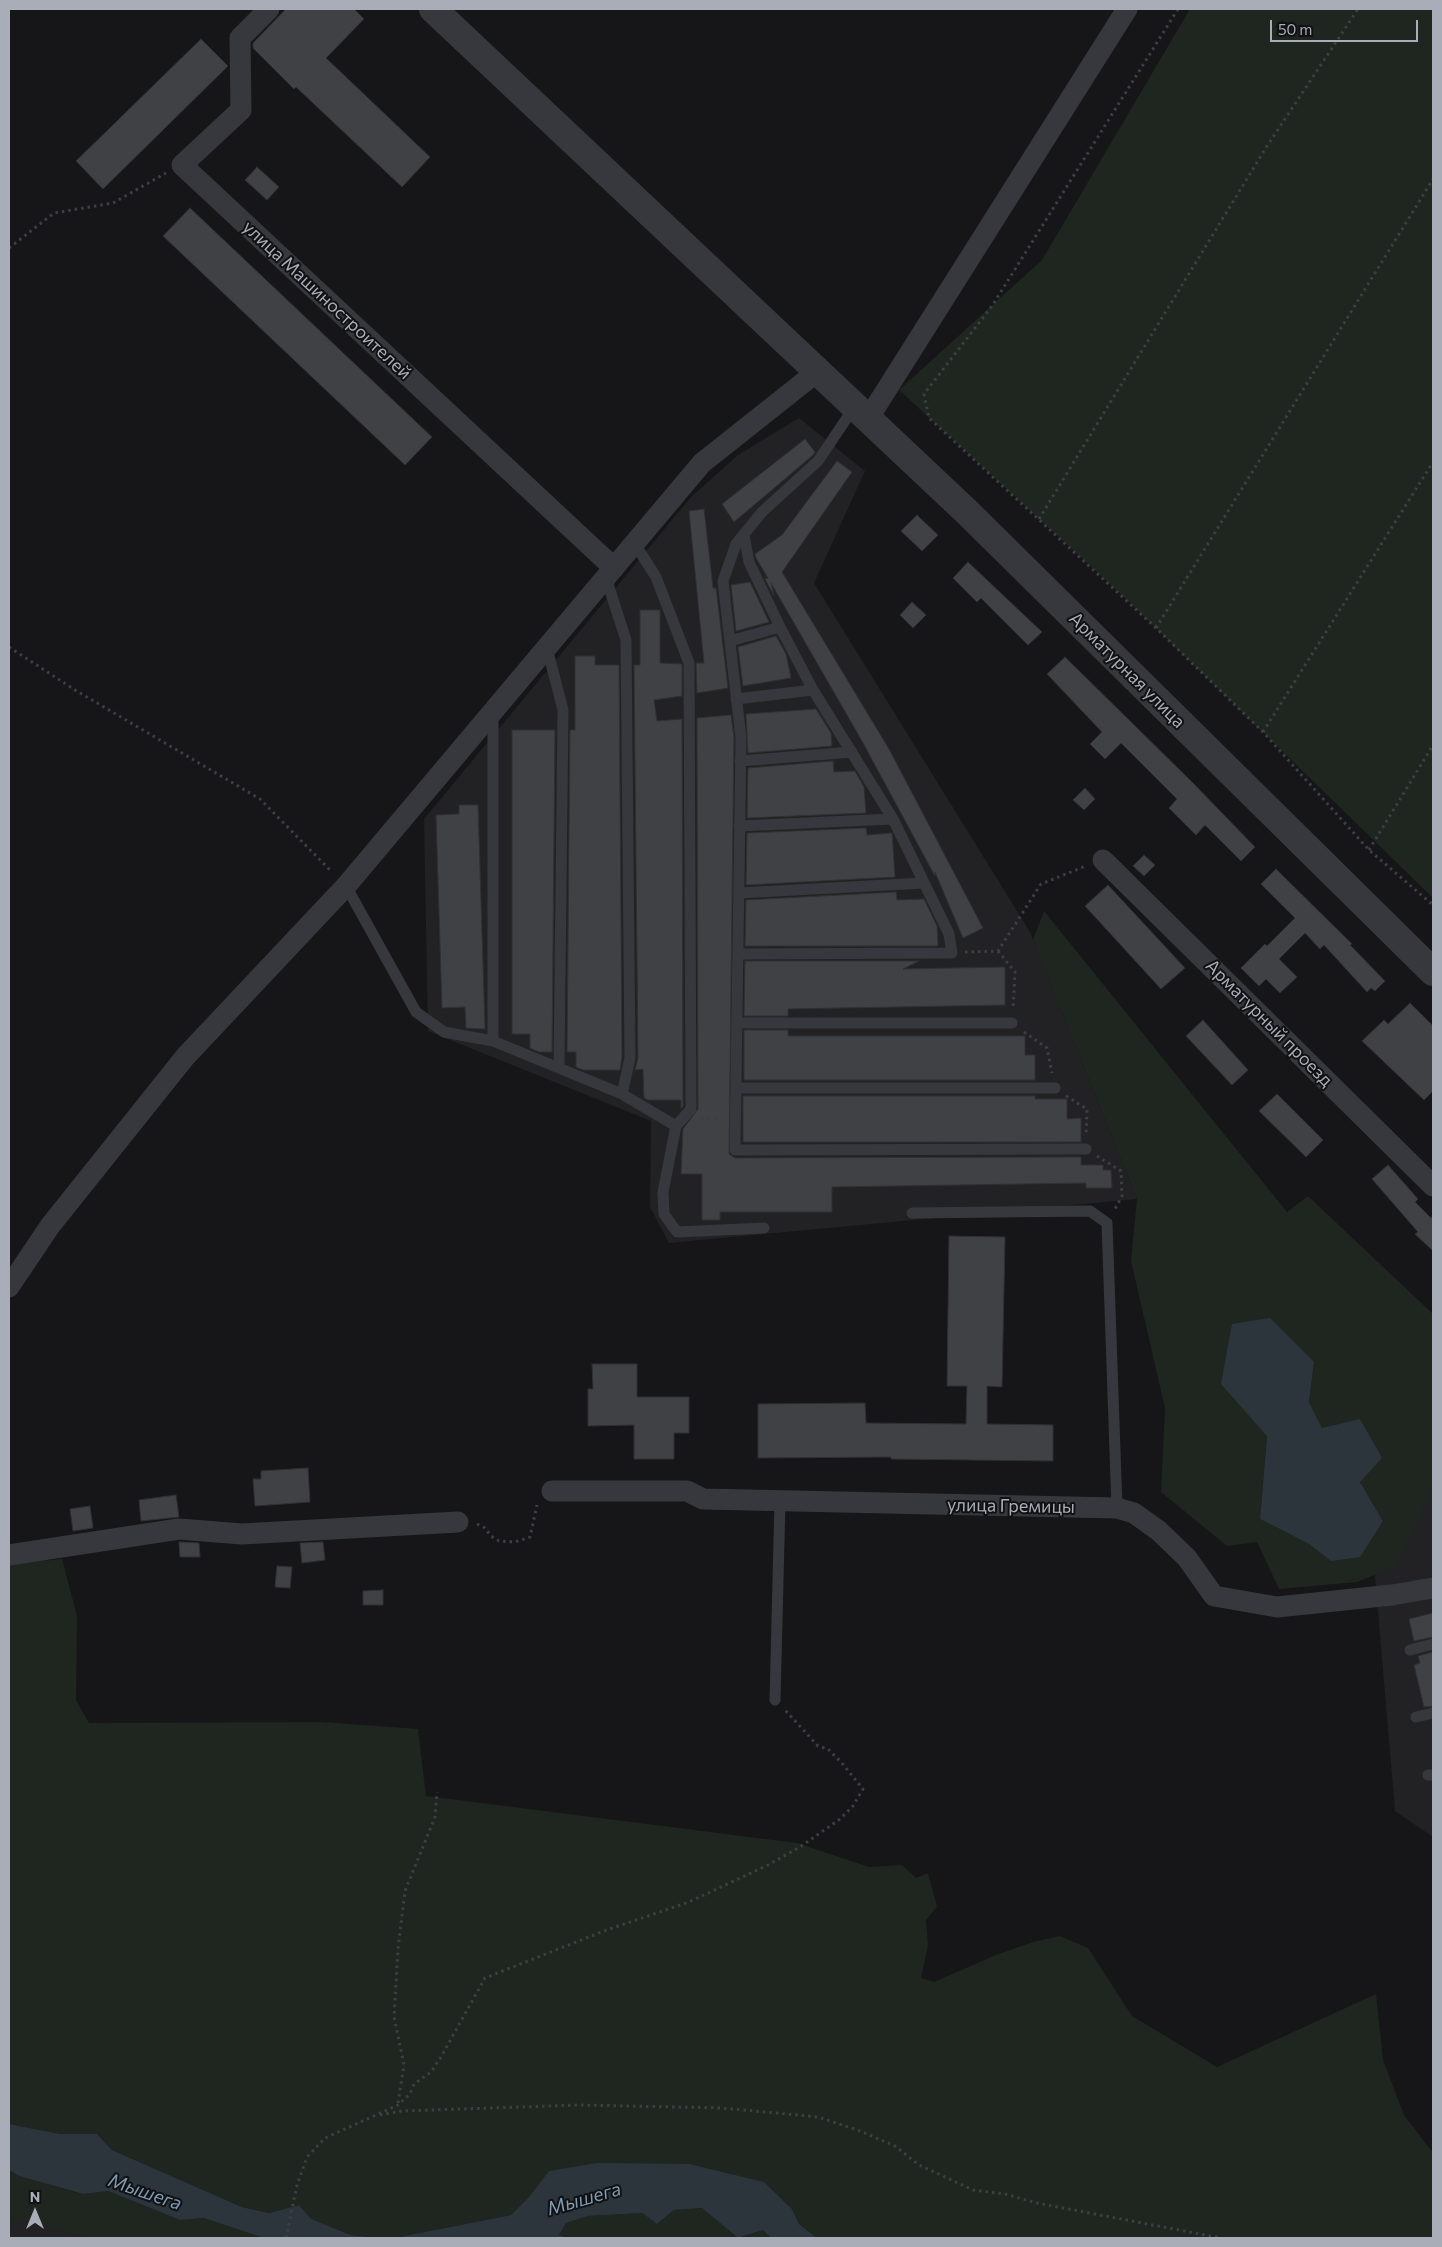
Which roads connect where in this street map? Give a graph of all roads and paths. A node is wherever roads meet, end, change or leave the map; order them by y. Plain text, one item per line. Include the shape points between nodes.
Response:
1 (269, 9) edge
2 (433, 9) edge
3 (1127, 9) edge
4 (1178, 9) edge
5 (1358, 9) edge
6 (182, 165) junction
7 (1433, 179) edge
8 (9, 248) edge
9 (818, 371) junction
10 (862, 412) junction
11 (1433, 462) edge
12 (1039, 519) junction
13 (744, 535) junction
14 (635, 544) junction
15 (610, 573) junction
16 (780, 627) junction
17 (1156, 628) junction
18 (730, 641) junction
19 (9, 647) edge
20 (547, 648) junction
21 (813, 690) junction
22 (736, 699) junction
23 (493, 712) junction
24 (1263, 732) junction
25 (1433, 745) edge
26 (852, 752) junction
27 (740, 761) junction
28 (893, 819) junction
29 (740, 826) junction
30 (1369, 850) junction
31 (1103, 860) joint
32 (924, 883) junction
33 (346, 886) junction
34 (739, 893) junction
35 (1433, 905) edge
36 (952, 953) junction
37 (738, 954) junction
38 (1433, 972) edge
39 (737, 1023) junction
40 (1012, 1023) dead end
41 (493, 1042) junction
42 (559, 1068) junction
43 (736, 1088) junction
44 (1055, 1088) dead end
45 (622, 1094) junction
46 (736, 1119) junction
47 (679, 1122) junction
48 (1086, 1149) dead end
49 (1433, 1186) edge
50 (912, 1213) dead end
51 (764, 1228) dead end
52 (9, 1287) edge
53 (552, 1491) joint
54 (780, 1501) junction
55 (1117, 1508) junction
56 (458, 1522) joint
57 (9, 1555) edge
58 (1433, 1588) edge
59 (1433, 1644) edge
60 (1410, 1650) dead end
61 (775, 1700) joint
62 (1433, 1713) edge
63 (1416, 1717) dead end
64 (437, 1792) dead end
65 (398, 2105) junction
66 (374, 2116) junction
67 (286, 2238) edge
68 (1221, 2238) edge

1 - 6 street via 240,38 241,110
2 - 9 street, Арматурная улица
3 - 10 street
4 - 12 path via 992,306 924,394 928,418
5 - 12 path via 1267,146
6 - 8 path via 113,203 54,213
6 - 15 street, улица Машиностроителей
7 - 17 path
9 - 10 street, Арматурная улица
9 - 14 street via 702,463
10 - 13 lane via 818,460 762,512
10 - 38 street, Арматурная улица
11 - 24 path
12 - 17 path
13 - 16 lane via 749,562
13 - 18 lane via 736,544 723,581
14 - 15 street
14 - 47 lane via 656,577 689,663 691,1109
15 - 20 street
15 - 45 lane via 626,640 630,1058
16 - 18 lane
16 - 21 lane
17 - 24 path
18 - 22 lane
19 - 33 path via 75,690 260,799
20 - 23 street
20 - 42 lane via 563,710
21 - 22 lane
21 - 26 lane
22 - 27 lane
23 - 33 street
23 - 41 lane
24 - 30 path
25 - 30 path
26 - 27 lane
26 - 28 lane
27 - 29 lane
28 - 29 lane
28 - 32 lane
29 - 34 lane
30 - 35 path
31 - 36 path via 1041,884 998,951
31 - 49 street, Арматурный проезд
32 - 34 lane
32 - 36 lane via 949,934
33 - 41 lane via 416,1012 444,1032
33 - 52 street via 185,1057 50,1226
34 - 37 lane
36 - 37 lane
37 - 39 lane
39 - 40 lane
39 - 43 lane
41 - 42 lane
42 - 45 lane
43 - 44 lane
43 - 46 lane
45 - 47 lane
46 - 47 path
46 - 48 lane via 735,1150
47 - 51 lane via 663,1192 664,1214 677,1232
50 - 55 lane via 1090,1210 1107,1223
53 - 54 street, улица Гремицы via 688,1491 703,1499
53 - 56 path via 538,1505 530,1536 515,1542 499,1541 477,1524
54 - 55 street, улица Гремицы
54 - 61 lane
55 - 58 street, улица Гремицы via 1134,1513 1159,1531 1187,1558 1214,1596 1277,1607
56 - 57 street via 242,1534 179,1529
59 - 60 lane
61 - 65 path via 818,1746 828,1748 842,1762 863,1790 853,1806 800,1847 689,1902 485,1978 430,2072 414,2084 410,2094
62 - 63 lane
64 - 65 path via 435,1817 405,1891 394,2017 404,2065
65 - 66 path
66 - 67 path via 325,2138 307,2157 297,2185
66 - 68 path via 402,2111 580,2105 722,2108 818,2117 895,2146 919,2165 973,2190

